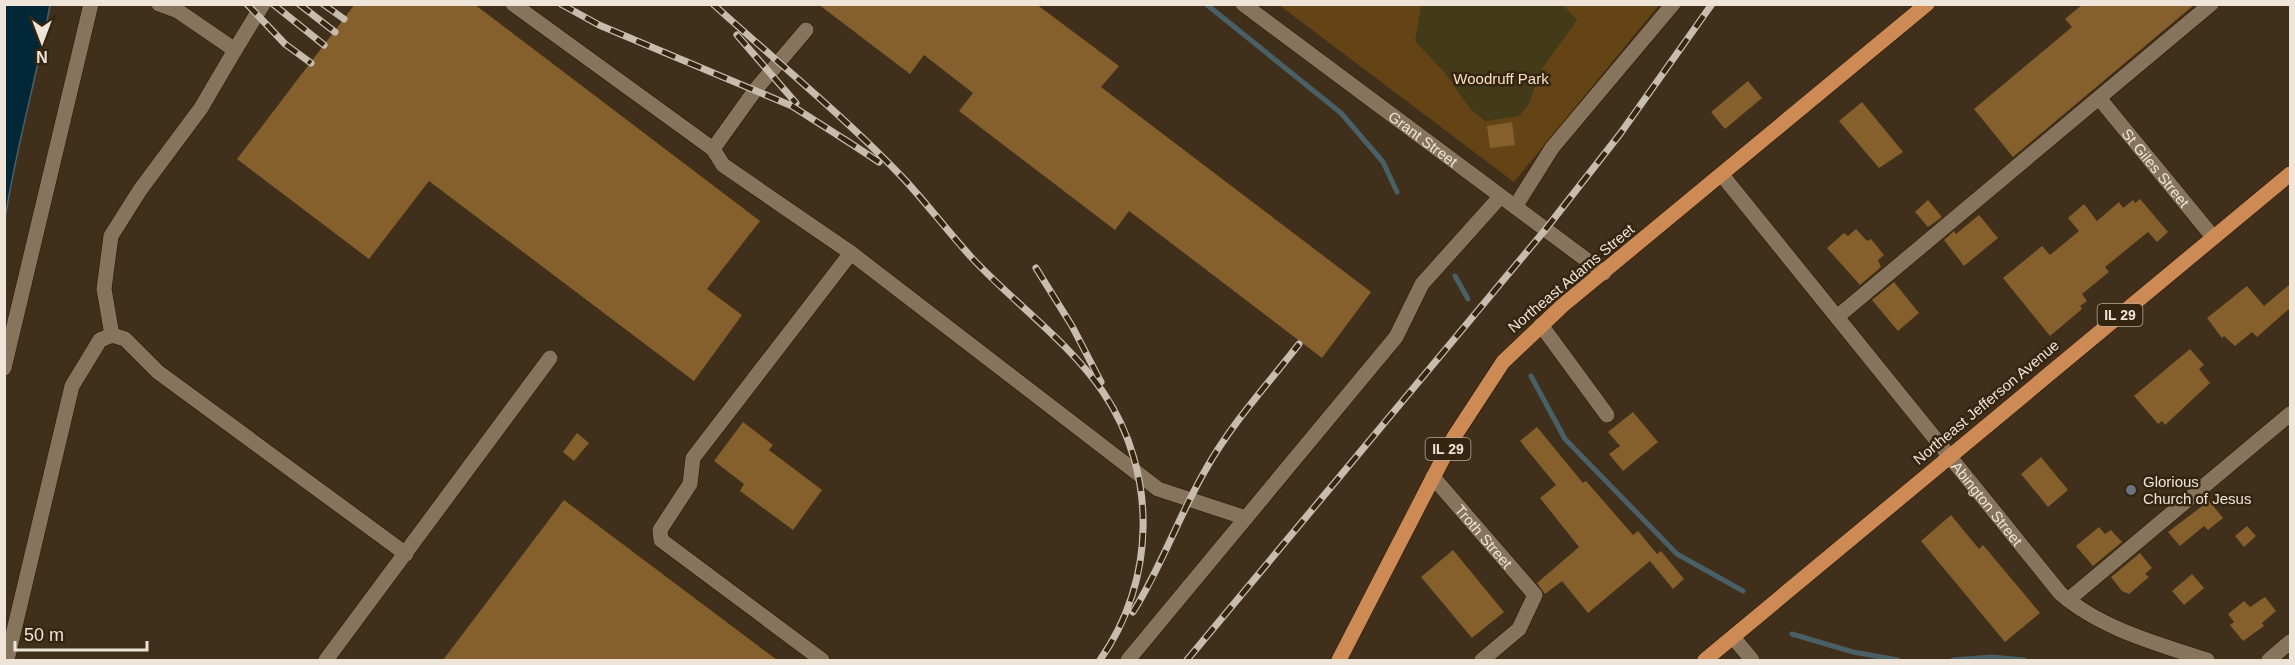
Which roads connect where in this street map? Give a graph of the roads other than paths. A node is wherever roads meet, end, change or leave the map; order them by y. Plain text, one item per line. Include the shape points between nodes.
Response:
1 (91, 4) edge
2 (159, 4) edge
3 (263, 4) edge
4 (513, 4) edge
5 (1243, 4) edge
6 (1673, 4) edge
7 (1927, 4) edge
8 (2211, 4) edge
9 (806, 30) dead end
10 (235, 50) junction
11 (2099, 98) junction
12 (713, 149) junction
13 (2290, 174) edge
14 (1722, 175) junction
15 (1500, 197) junction
16 (1515, 207) junction
17 (2213, 237) junction
18 (851, 253) junction
19 (1604, 273) junction
20 (1838, 317) junction
21 (1541, 325) junction
22 (112, 335) junction
23 (550, 358) dead end
24 (4, 369) edge
25 (2290, 414) edge
26 (1607, 415) dead end
27 (1950, 456) junction
28 (1433, 477) junction
29 (1246, 518) junction
30 (406, 554) junction
31 (2068, 600) junction
32 (1733, 637) junction
33 (2290, 642) edge
34 (7, 660) edge
35 (326, 660) edge
36 (822, 660) edge
37 (1128, 660) edge
38 (1339, 660) edge
39 (1482, 660) edge
40 (1705, 660) edge
41 (1752, 660) edge
42 (2207, 660) edge
43 (2269, 660) edge

1 - 24 street
2 - 10 street via 178,11
3 - 10 street
4 - 12 street
5 - 15 street, Grant Street
6 - 16 street via 1552,148
7 - 14 main road, Northeast Adams Street / IL 29
8 - 11 street
9 - 12 street via 756,89
10 - 22 street via 201,108 111,236 104,289
11 - 17 street, St Giles Street
11 - 20 street
12 - 18 street via 723,165
13 - 17 main road, Northeast Jefferson Avenue / IL 29
14 - 19 main road, Northeast Adams Street / IL 29
14 - 20 street, Abington Street
15 - 16 street, Grant Street
15 - 29 street via 1422,284 1396,337
16 - 19 street, Grant Street
17 - 27 main road, Northeast Jefferson Avenue / IL 29
18 - 29 street via 1158,489
18 - 36 street via 693,458 690,484 660,530 661,540
19 - 21 main road, Northeast Adams Street / IL 29
20 - 27 street, Abington Street
21 - 26 street
21 - 28 main road, Northeast Adams Street / IL 29 via 1495,372
22 - 30 street via 125,339 158,372
22 - 34 street via 100,340 72,386
23 - 30 street
25 - 31 street
27 - 31 street, Abington Street
27 - 32 main road, Northeast Jefferson Avenue / IL 29
28 - 38 main road, Northeast Adams Street / IL 29
28 - 39 street, Troth Street via 1535,595 1519,629
29 - 37 street
30 - 35 street
31 - 42 street, Abington Street via 2097,619
32 - 40 main road, Northeast Jefferson Avenue / IL 29
32 - 41 street
33 - 43 street

